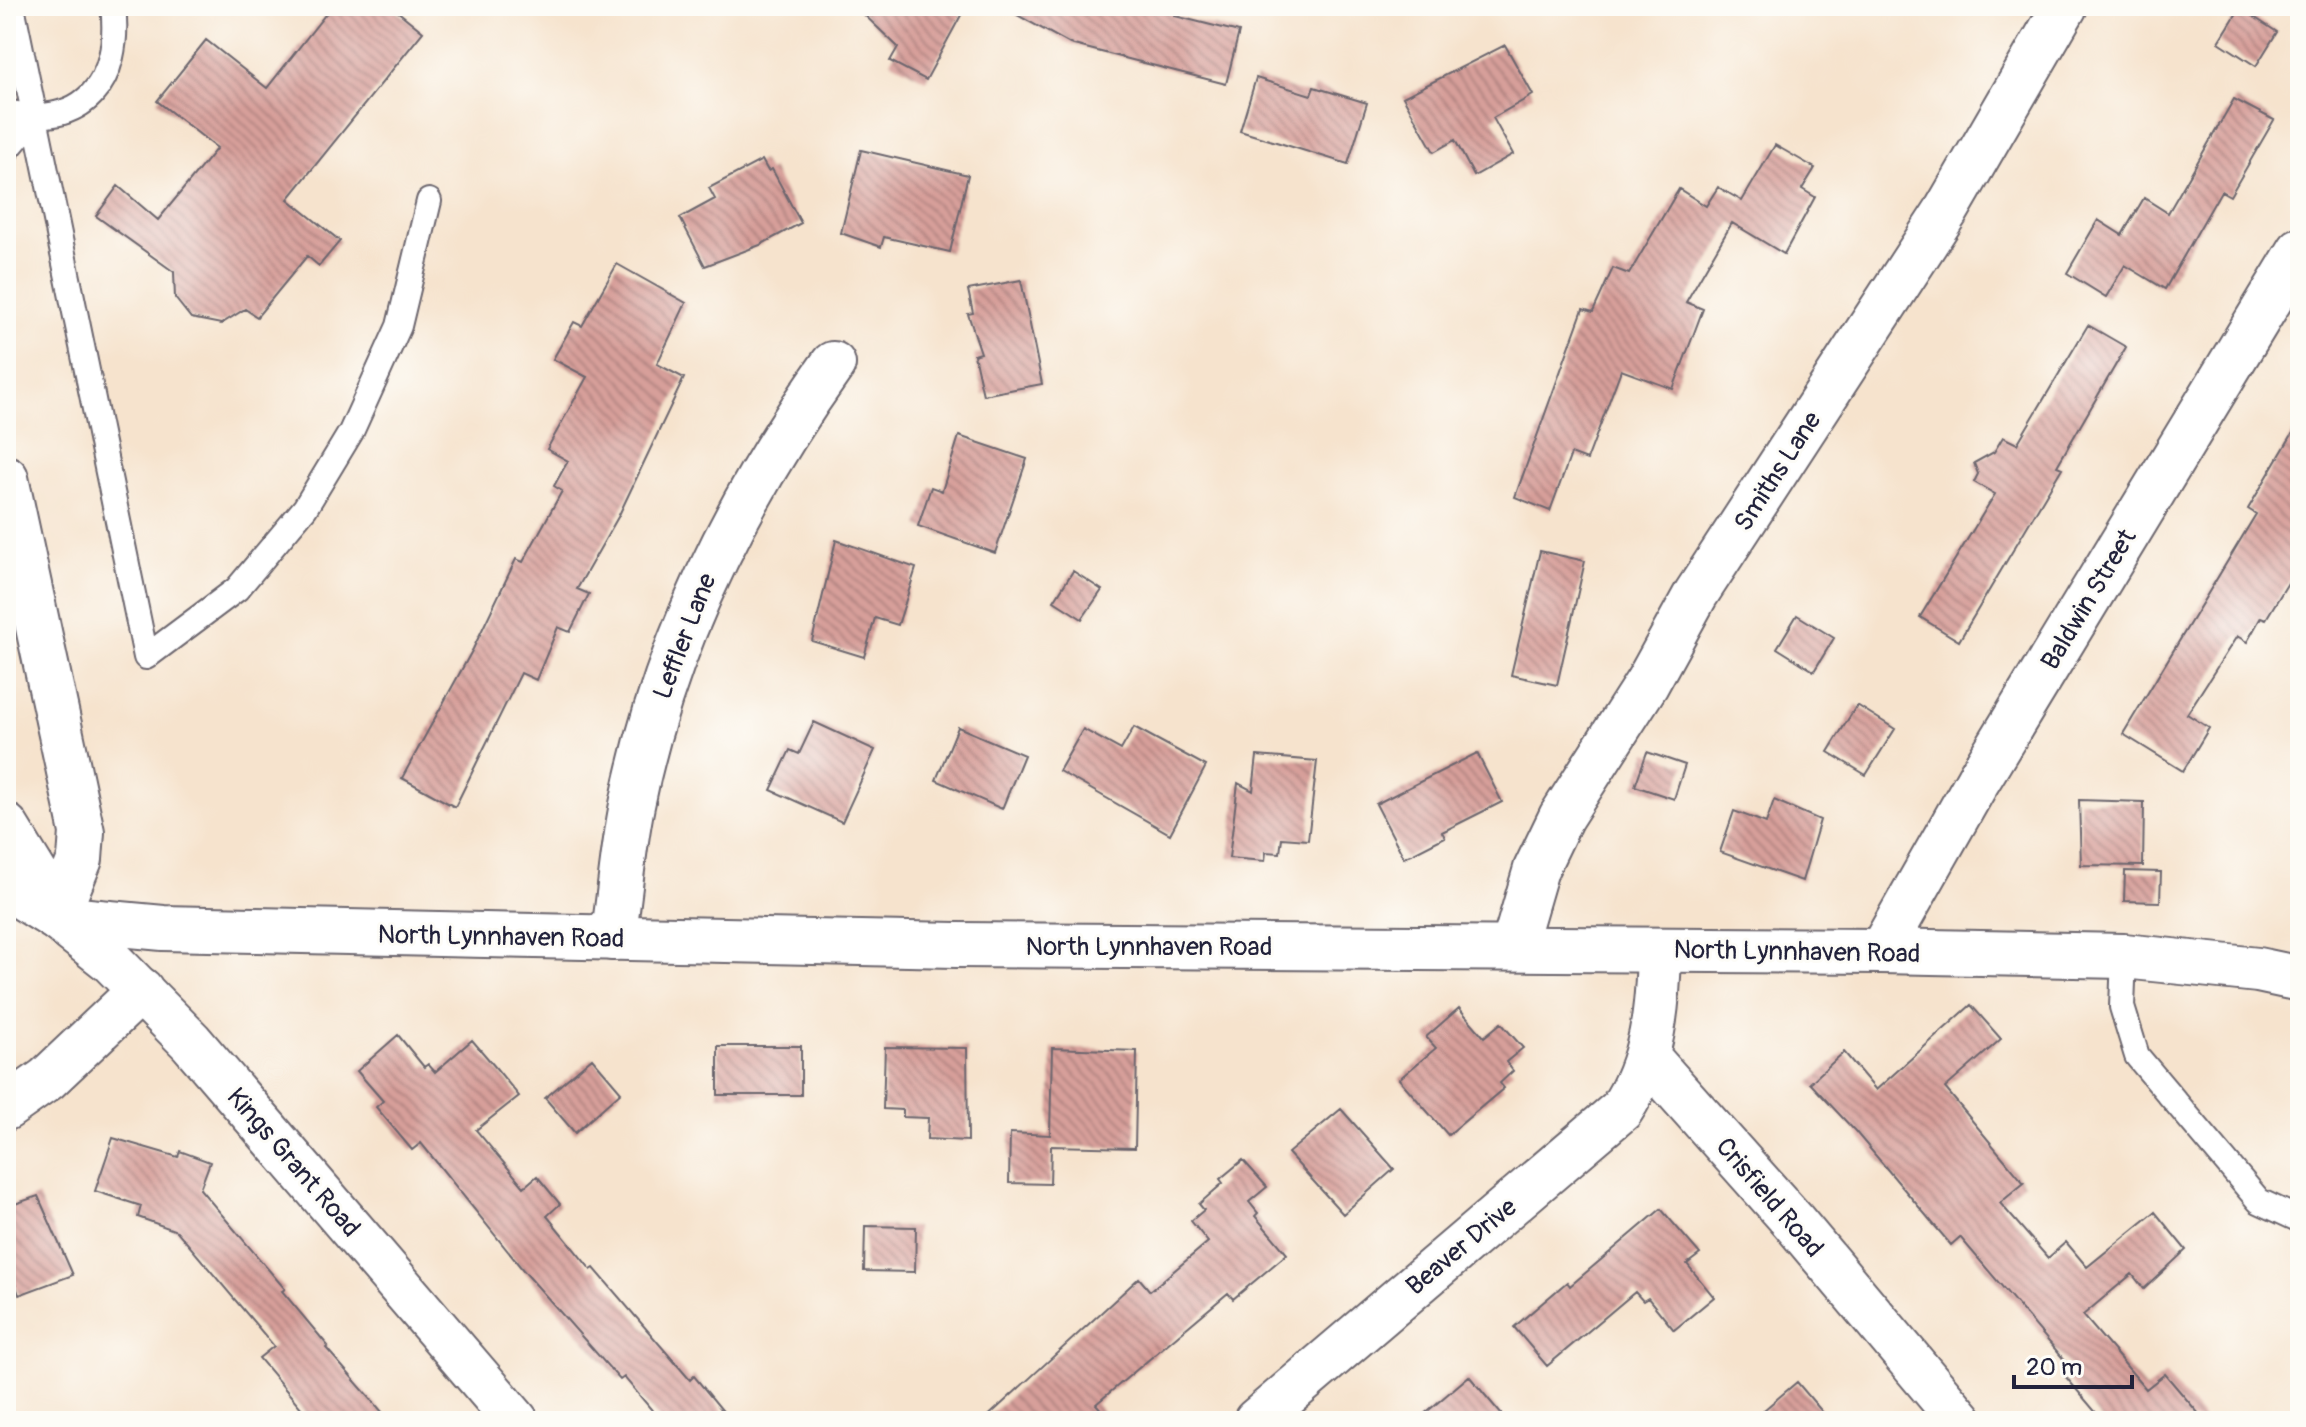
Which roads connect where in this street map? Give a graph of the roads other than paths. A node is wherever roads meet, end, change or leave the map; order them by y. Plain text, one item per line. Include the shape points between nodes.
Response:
1 (12, 6) edge
2 (113, 6) edge
3 (2065, 6) edge
4 (6, 112) edge
5 (34, 118) junction
6 (6, 151) edge
7 (429, 201) dead end
8 (2300, 250) edge
9 (833, 364) dead end
10 (6, 478) edge
11 (6, 826) edge
12 (6, 887) edge
13 (56, 918) junction
14 (613, 938) junction
15 (1513, 948) junction
16 (1659, 950) junction
17 (1881, 951) junction
18 (2124, 956) junction
19 (2300, 979) edge
20 (141, 990) junction
21 (1648, 1058) junction
22 (6, 1108) edge
23 (2300, 1220) edge
24 (516, 1421) edge
25 (1256, 1421) edge
26 (1961, 1421) edge

1 - 5 lane
2 - 5 lane via 116,31 108,70 94,92 67,113
3 - 15 street, Smiths Lane via 1946,211 1696,594 1647,683 1561,817 1536,869
4 - 5 lane
5 - 6 lane
5 - 7 lane via 146,657 237,589 305,508 351,432 399,326
8 - 17 street, Baldwin Street via 1978,780
9 - 14 street, Leffler Lane via 760,475 682,632 632,806
10 - 13 street via 82,832 80,859
11 - 13 street via 42,883
12 - 13 street, North Lynnhaven Road
13 - 14 street, North Lynnhaven Road via 163,928
13 - 20 street, Kings Grant Road
14 - 15 street, North Lynnhaven Road
15 - 16 street, North Lynnhaven Road
16 - 17 street, North Lynnhaven Road
16 - 21 street
17 - 18 street, North Lynnhaven Road
18 - 19 street, North Lynnhaven Road
18 - 23 lane via 2122,1007 2137,1056 2259,1201
20 - 22 street via 47,1079
20 - 24 street, Kings Grant Road
21 - 25 street, Beaver Drive via 1621,1110
21 - 26 street, Crisfield Road

